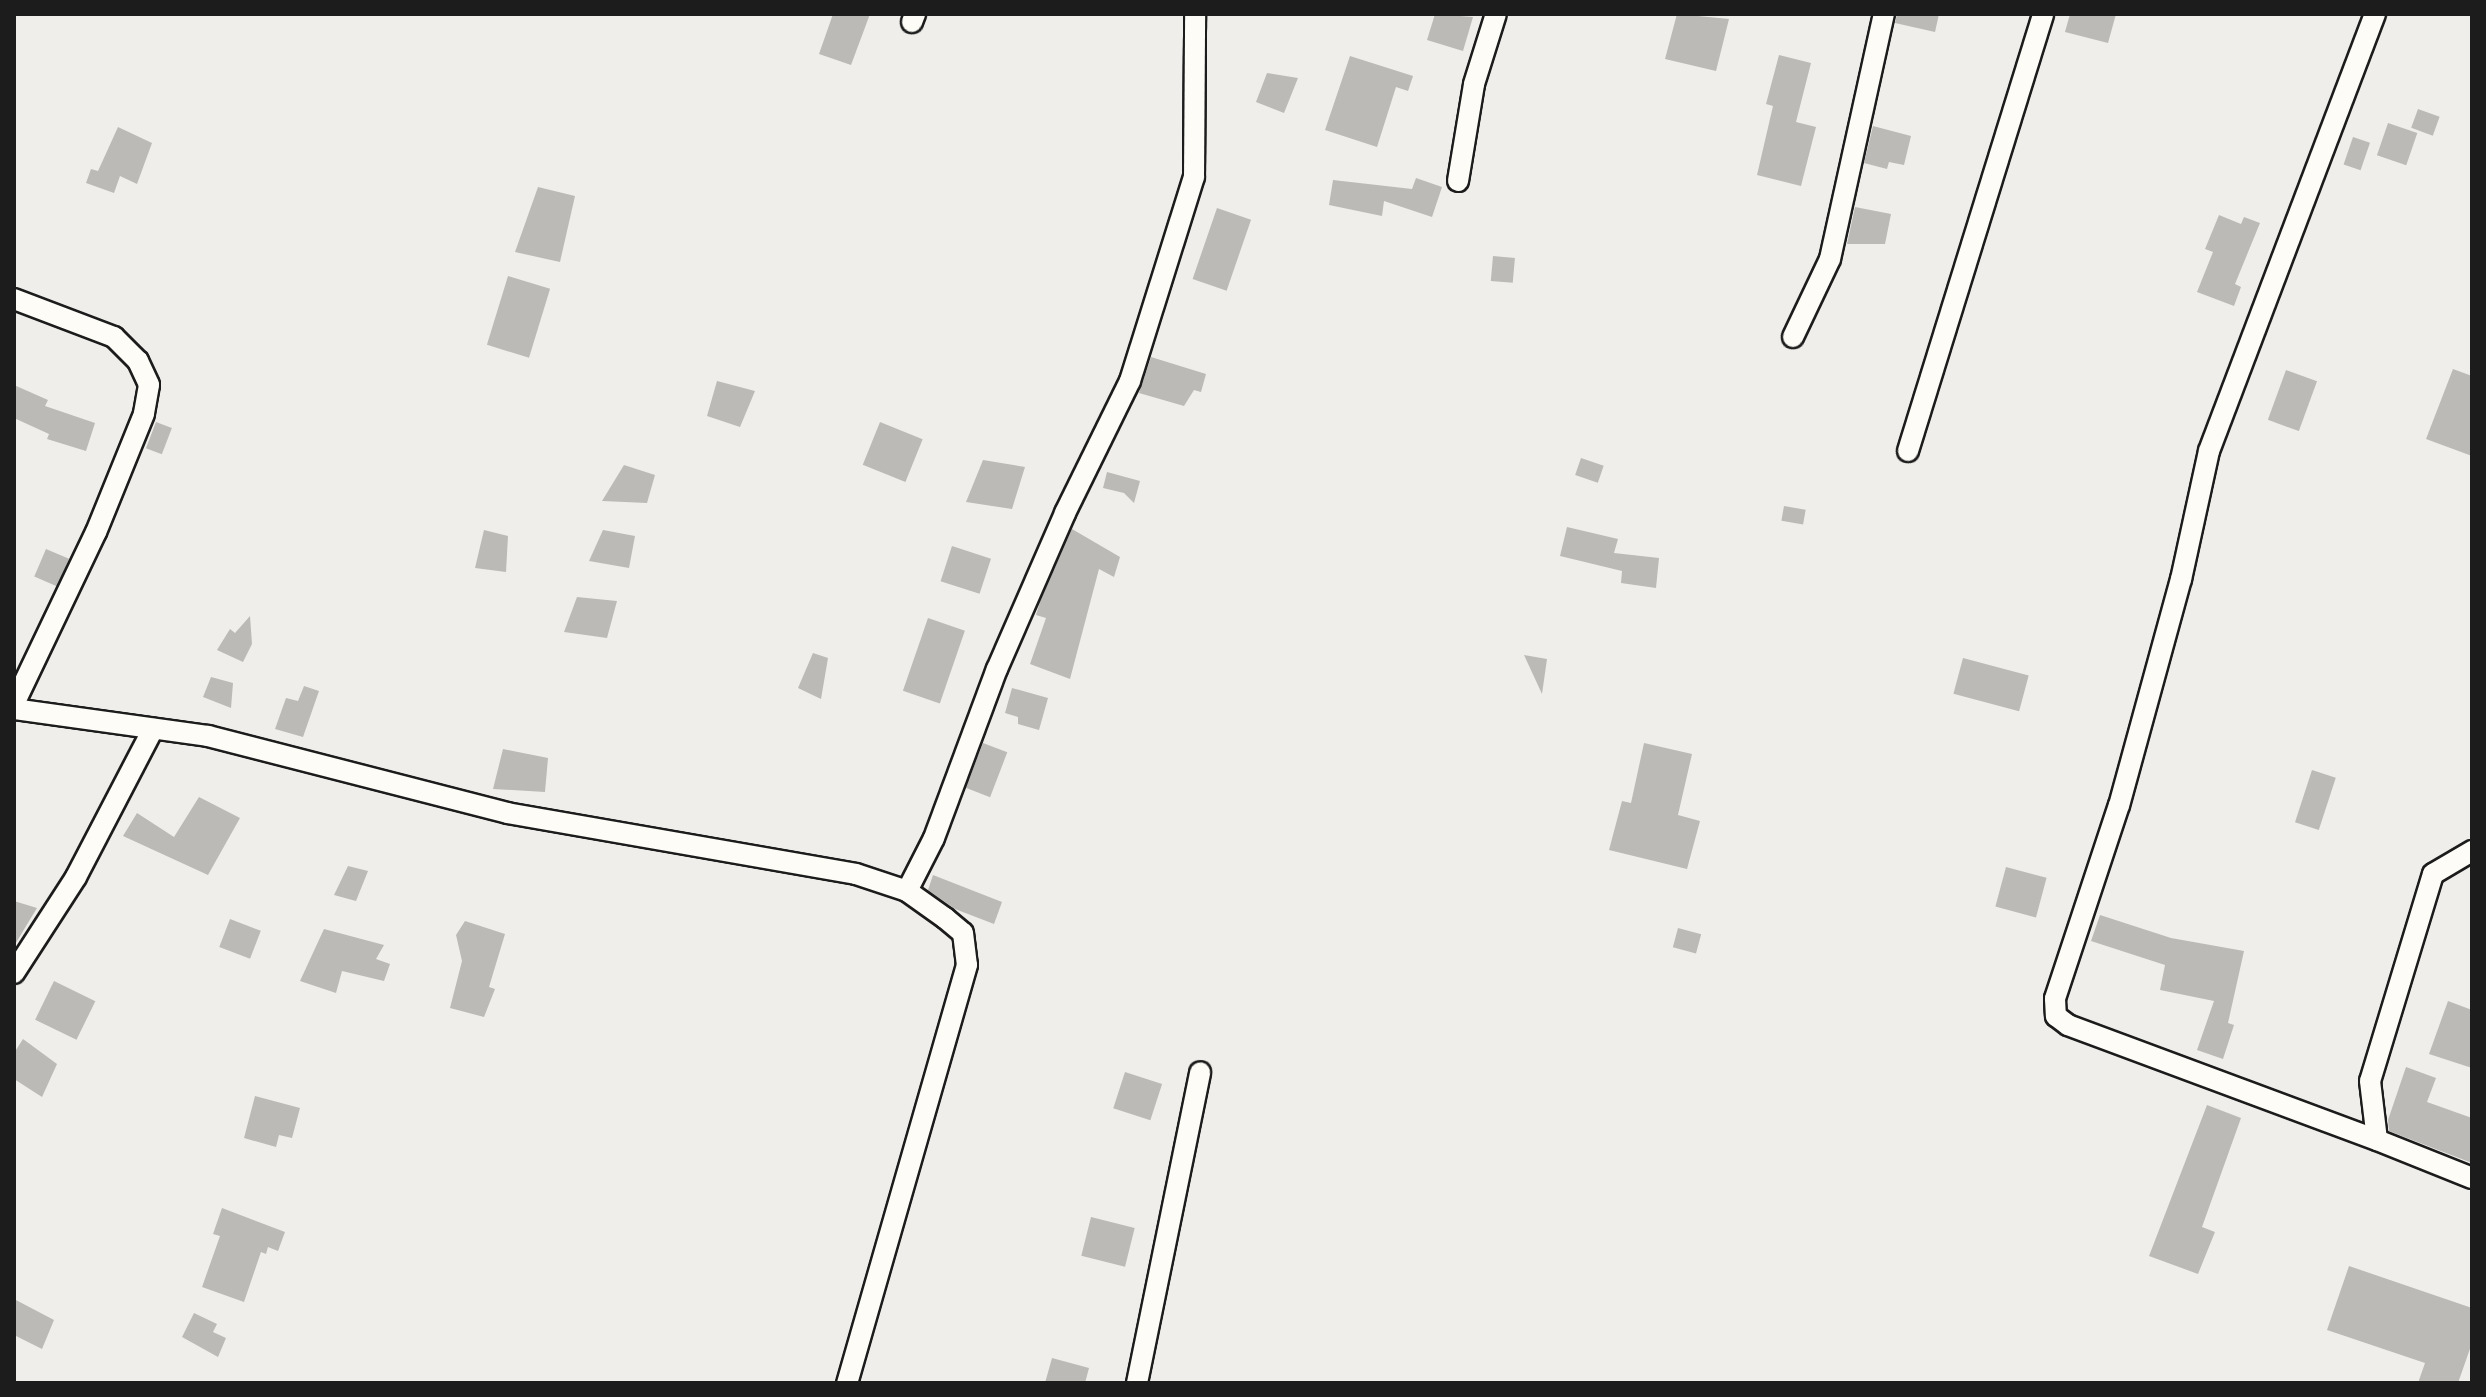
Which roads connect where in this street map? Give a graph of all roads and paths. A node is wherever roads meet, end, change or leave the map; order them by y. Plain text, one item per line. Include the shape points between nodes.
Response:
1 (1195, 14) edge
2 (1496, 14) edge
3 (1884, 14) edge
4 (2043, 14) edge
5 (2375, 14) edge
6 (1458, 181) dead end
7 (14, 299) edge
8 (1793, 337) dead end
9 (1908, 451) dead end
10 (14, 706) edge
11 (153, 729) junction
12 (2472, 851) edge
13 (907, 891) junction
14 (14, 973) edge
15 (1200, 1072) dead end
16 (2377, 1140) junction
17 (2472, 1178) edge
18 (847, 1383) edge
19 (1137, 1383) edge

1 - 13 street via 1194,177 1130,381 1059,527 997,669 934,838
2 - 6 street via 1474,84
3 - 8 street via 1830,259
4 - 9 street
5 - 16 street via 2209,451 2181,579 2119,805 2055,999 2056,1016 2068,1025
7 - 10 street via 114,337 138,361 149,385 144,414 96,532
10 - 11 street
11 - 13 street via 208,736 507,813 856,874
11 - 14 street via 76,877
12 - 16 street via 2433,874 2372,1066
13 - 18 street via 963,933 967,965
15 - 19 street
16 - 17 street

